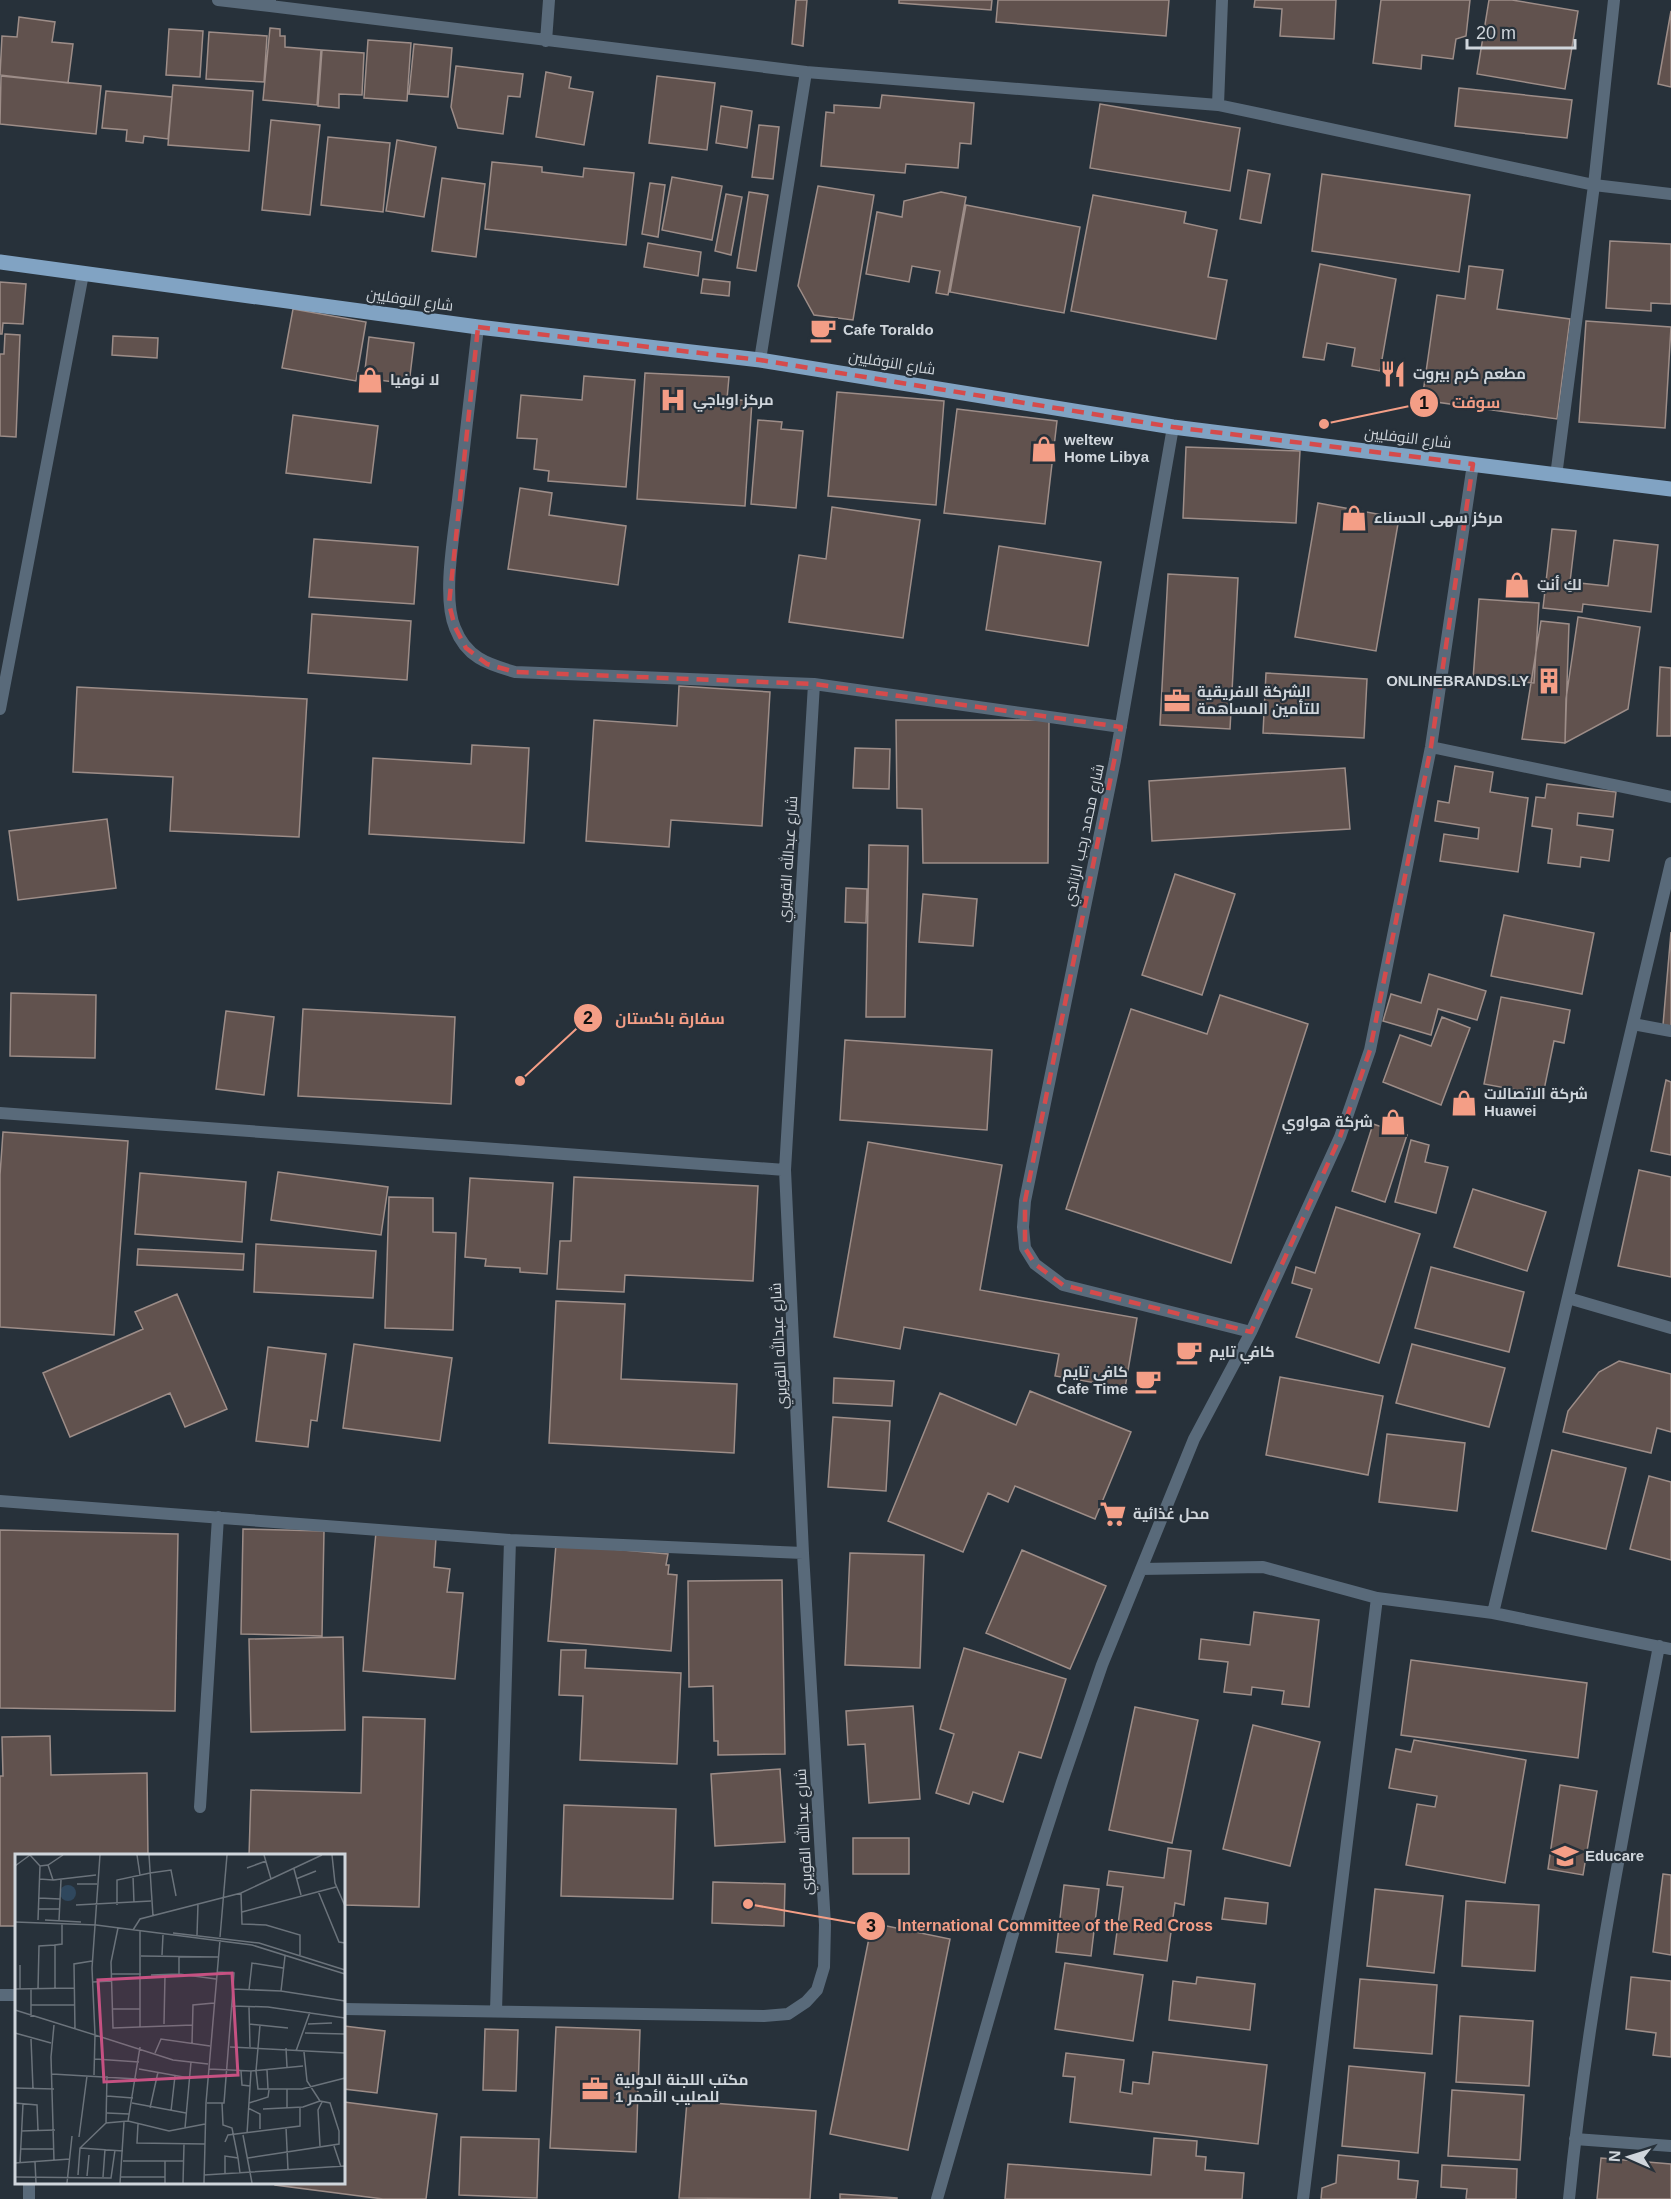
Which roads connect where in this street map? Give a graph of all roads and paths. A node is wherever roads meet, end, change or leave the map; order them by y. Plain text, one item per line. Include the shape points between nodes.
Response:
1 (218, 0) edge
2 (549, 0) edge
3 (1222, 0) edge
4 (1614, 0) edge
5 (270, 3) edge
6 (546, 41) junction
7 (806, 72) junction
8 (1218, 105) junction
9 (1594, 185) junction
10 (1671, 194) edge
11 (0, 262) edge
12 (83, 274) junction
13 (478, 327) junction
14 (760, 360) junction
15 (1173, 427) junction
16 (1473, 464) junction
17 (1556, 476) junction
18 (1671, 489) edge
19 (814, 684) junction
20 (0, 709) edge
21 (1121, 727) junction
22 (1431, 747) junction
23 (1671, 797) edge
24 (1671, 863) edge
25 (1633, 1024) junction
26 (1671, 1031) edge
27 (0, 1113) edge
28 (785, 1170) junction
29 (1568, 1298) junction
30 (1671, 1328) edge
31 (1251, 1332) junction
32 (0, 1501) edge
33 (218, 1517) junction
34 (510, 1540) junction
35 (803, 1553) junction
36 (1141, 1569) junction
37 (1377, 1598) junction
38 (1493, 1613) junction
39 (1665, 1647) edge
40 (200, 1807) dead end
41 (345, 2009) edge
42 (496, 2011) junction
43 (1575, 2139) junction
44 (1671, 2146) edge
45 (937, 2199) edge
46 (1303, 2199) edge
47 (1569, 2199) edge

1 - 5 street
2 - 6 street
3 - 8 street
4 - 9 street
5 - 6 street
6 - 7 street
7 - 8 street
7 - 14 street
8 - 9 street
9 - 10 street
9 - 17 street
11 - 12 main road, شارع النوفليين
12 - 13 main road, شارع النوفليين
12 - 20 street
13 - 14 main road, شارع النوفليين
13 - 19 street via 449,604 454,627 465,648 487,664 515,672
14 - 15 main road, شارع النوفليين
15 - 16 main road, شارع النوفليين
15 - 21 street, شارع محمد رجب الزائدي
16 - 17 main road, شارع النوفليين
16 - 22 street
17 - 18 main road, شارع النوفليين
19 - 21 street
19 - 28 street, شارع عبدالله القويري
21 - 31 street, شارع محمد رجب الزائدي via 1025,1201 1025,1248 1035,1263 1063,1285
22 - 23 street
22 - 31 street via 1370,1050 1340,1137
24 - 25 street
25 - 26 street
25 - 29 street
27 - 28 street
28 - 35 street, شارع عبدالله القويري
29 - 30 street
29 - 38 street
31 - 36 street via 1194,1439
32 - 33 street
33 - 34 street
33 - 40 street
34 - 35 street
34 - 42 street
35 - 42 street, شارع عبدالله القويري via 825,1925 825,1967 817,1990 788,2014 764,2016
36 - 37 street via 1263,1567
36 - 45 street via 1102,1665 1014,1930
37 - 38 street
37 - 46 street
38 - 39 street
39 - 43 street via 1601,1955
41 - 42 street
43 - 44 street
43 - 47 street

